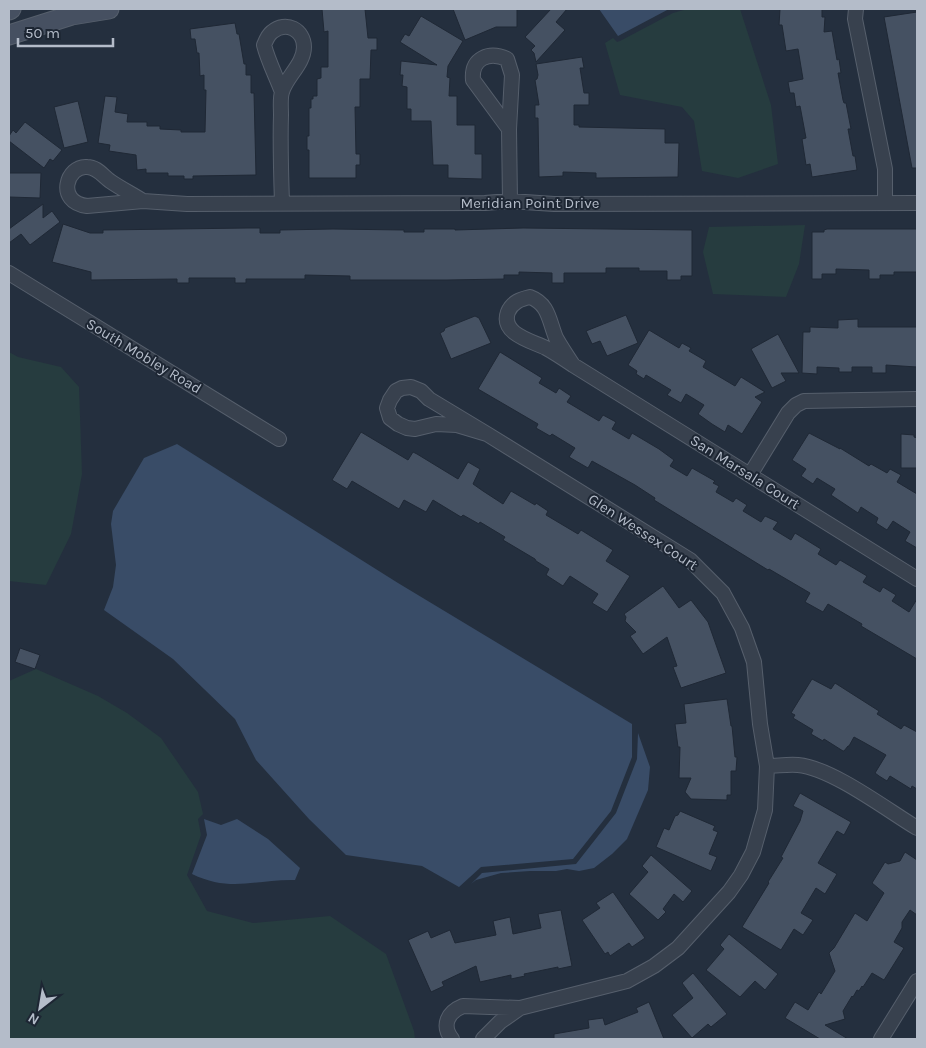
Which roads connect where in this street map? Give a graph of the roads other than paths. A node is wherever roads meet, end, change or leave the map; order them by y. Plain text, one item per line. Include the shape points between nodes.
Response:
1 (109, 9) edge
2 (856, 9) edge
3 (9, 35) edge
4 (282, 92) dead end
5 (509, 129) junction
6 (144, 201) junction
7 (510, 201) junction
8 (917, 202) edge
9 (282, 203) junction
10 (885, 203) junction
11 (9, 273) edge
12 (573, 365) junction
13 (917, 399) edge
14 (487, 434) junction
15 (279, 438) dead end
16 (750, 475) junction
17 (917, 579) edge
18 (767, 766) junction
19 (917, 828) edge
20 (917, 981) edge
21 (520, 1008) junction
22 (452, 1039) edge
23 (483, 1039) edge
24 (881, 1039) edge

1 - 3 main road via 72,15
2 - 10 street via 855,20 885,169
4 - 9 street
5 - 5 street via 473,80 476,65 492,54 507,59 512,75
5 - 7 street
6 - 6 street, Meridian Point Drive via 80,205 72,201 67,186 75,171 87,166 97,169 110,181
6 - 9 street, Meridian Point Drive
7 - 9 street, Meridian Point Drive
7 - 10 street, Meridian Point Drive via 554,204
8 - 10 street, Meridian Point Drive
11 - 15 street, South Mobley Road
12 - 12 street, San Marsala Court via 542,304 530,297 518,300 507,318 514,333
12 - 16 street, San Marsala Court
13 - 16 street via 804,401 788,412
14 - 14 street, Glen Wessex Court via 421,391 411,388 396,391 387,408 390,418 406,428 457,425
14 - 18 street, Glen Wessex Court via 690,560 723,593 742,628 754,662
16 - 17 street, San Marsala Court
18 - 19 street via 798,765 819,770
18 - 21 street, Glen Wessex Court via 765,810 753,852 729,892 678,948 627,981
20 - 24 street
21 - 22 street, Glen Wessex Court via 463,1006 456,1009 446,1021 446,1030
21 - 23 street, Glen Wessex Court

